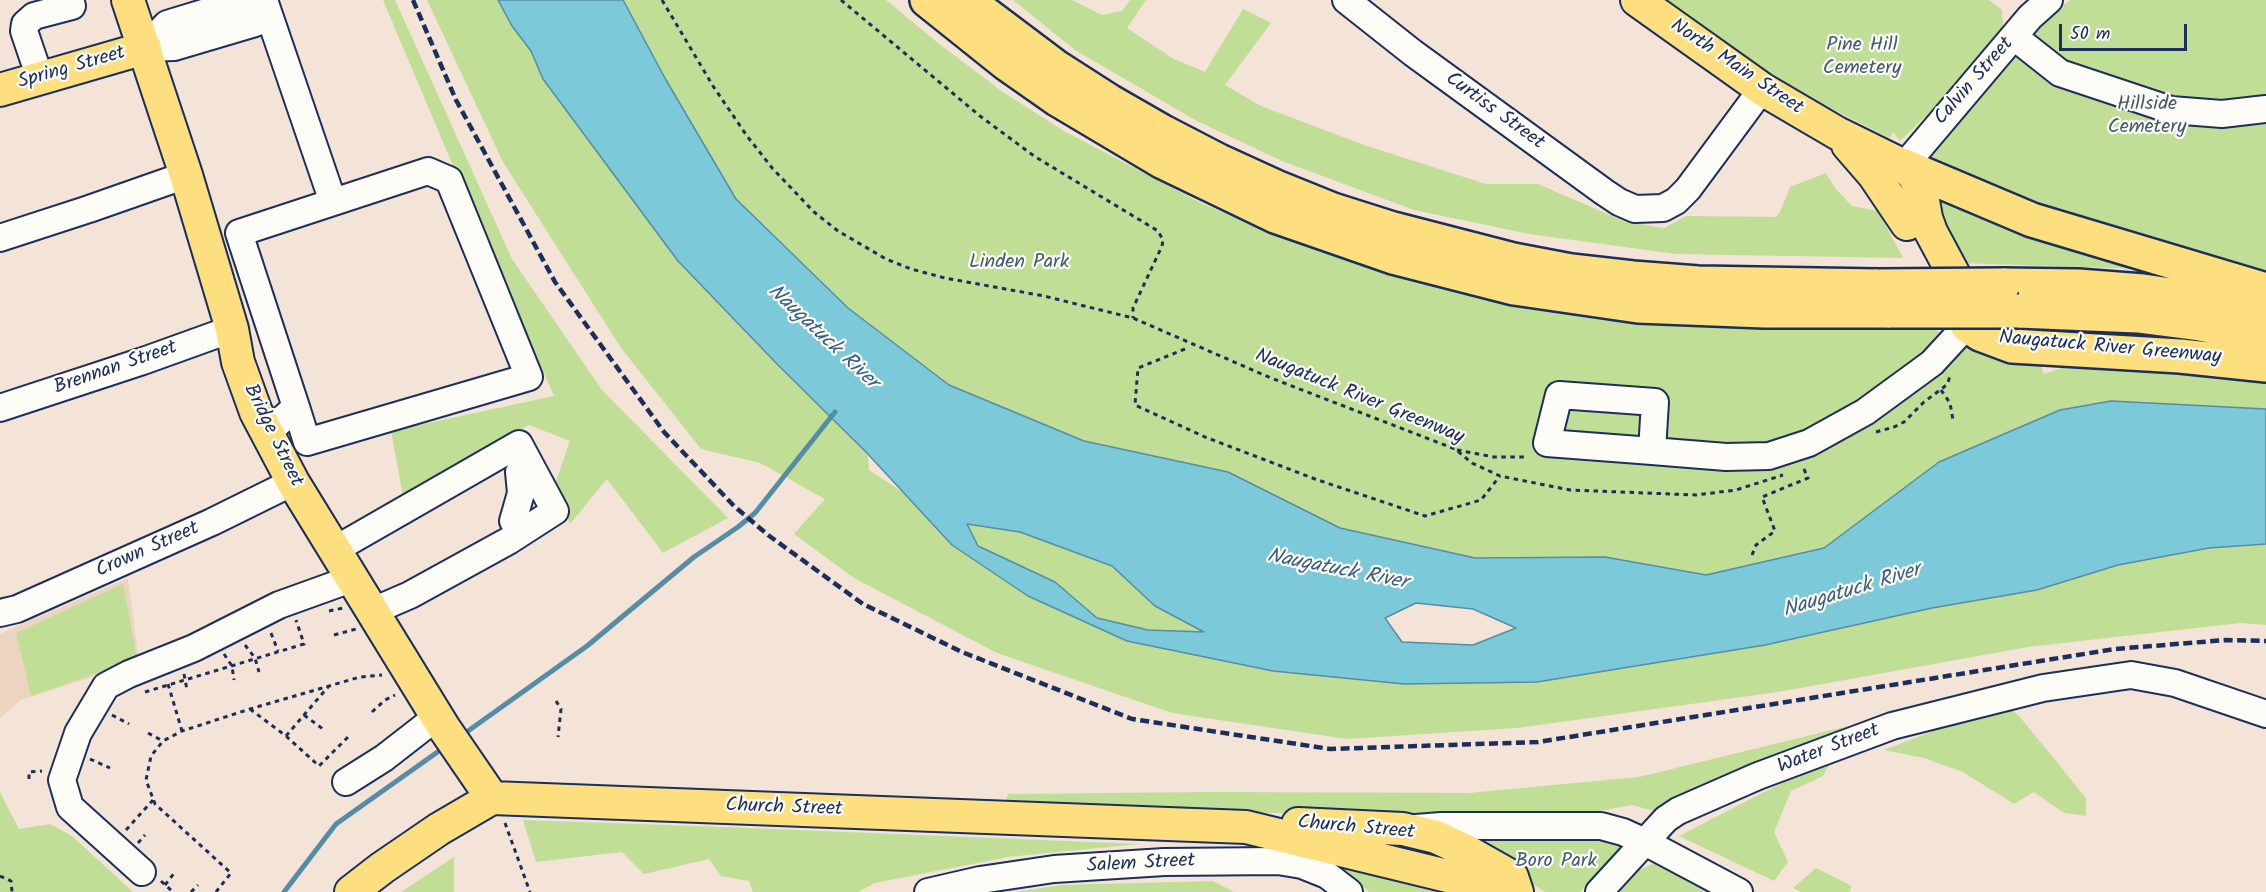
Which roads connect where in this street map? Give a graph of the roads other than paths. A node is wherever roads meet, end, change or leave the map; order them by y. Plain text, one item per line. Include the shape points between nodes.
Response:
1 (70, 0) edge
2 (128, 0) edge
3 (927, 0) edge
4 (967, 0) edge
5 (1346, 0) edge
6 (1636, 0) edge
7 (2049, 0) edge
8 (260, 1) edge
9 (2022, 43) dead end
10 (144, 48) junction
11 (40, 78) junction
12 (1762, 89) junction
13 (0, 90) edge
14 (2266, 109) edge
15 (1837, 134) junction
16 (1904, 166) junction
17 (186, 175) junction
18 (333, 202) junction
19 (1907, 224) junction
20 (0, 238) edge
21 (2266, 290) edge
22 (2011, 298) junction
23 (1884, 299) junction
24 (2266, 309) edge
25 (1966, 325) junction
26 (232, 329) junction
27 (2266, 336) edge
28 (2266, 365) edge
29 (296, 407) junction
30 (0, 408) edge
31 (267, 433) junction
32 (1652, 451) dead end
33 (293, 482) junction
34 (377, 526) junction
35 (336, 549) junction
36 (411, 595) junction
37 (360, 605) junction
38 (0, 613) edge
39 (2266, 714) edge
40 (441, 722) junction
41 (346, 782) dead end
42 (498, 809) junction
43 (1246, 827) junction
44 (1403, 829) junction
45 (1644, 842) junction
46 (142, 872) dead end
47 (351, 892) edge
48 (928, 892) edge
49 (1349, 892) edge
50 (1492, 892) edge
51 (1517, 892) edge
52 (1599, 892) edge
53 (1739, 892) edge

1 - 11 street via 72,6 34,16 25,24
2 - 10 main road, Bridge Street
3 - 23 highway via 1057,99 1163,162 1275,216 1384,254 1514,288 1638,306 1753,311
4 - 23 highway via 1056,68 1164,132 1276,187 1393,230 1571,271
5 - 12 street, Curtiss Street via 1604,192 1635,208 1663,208 1676,201
6 - 12 main road, North Main Street
7 - 16 street, Calvin Street via 2030,17
8 - 10 street via 255,23 174,47
8 - 18 street
9 - 14 street via 2060,73 2171,110 2222,114
10 - 11 main road, Spring Street
10 - 17 main road, Bridge Street
11 - 13 main road, Spring Street
12 - 15 main road, North Main Street
15 - 16 main road, North Main Street
15 - 19 main road, North Main Street via 1874,175
16 - 19 main road via 1902,197
16 - 21 highway via 2032,220
16 - 25 main road via 1918,182 1931,232 1967,302
17 - 20 street
17 - 26 main road, Bridge Street
18 - 29 street via 239,233
18 - 29 street via 428,171 449,180 529,377 308,442
19 - 25 main road via 1947,300
22 - 23 highway, bridge
22 - 24 highway via 2078,286
22 - 27 highway
25 - 28 highway via 2012,346
25 - 32 street via 1914,378 1865,412 1809,442 1769,456 1750,458
26 - 30 street, Brennan Street
26 - 31 main road, Bridge Street via 246,387
29 - 31 street
31 - 33 main road, Bridge Street
33 - 35 main road, Bridge Street
33 - 38 street, Crown Street via 212,522 17,609
34 - 35 street
34 - 36 street via 391,529 504,469 519,472 532,493 529,510 439,566
34 - 36 street via 519,444 555,510
35 - 37 main road, Bridge Street
36 - 37 street
37 - 40 main road, Bridge Street
37 - 46 street via 289,602 106,686 78,733 62,780 70,807
39 - 45 street, Water Street via 2175,683 2132,675 2043,688 1892,726 1758,776 1678,811
40 - 41 street
40 - 42 main road, Bridge Street
42 - 43 main road, Church Street
42 - 47 main road via 401,855
43 - 44 main road, Church Street via 1281,823
43 - 50 main road, Church Street via 1464,880
44 - 45 street via 1602,826
44 - 51 main road, Church Street via 1436,837 1496,867 1512,877
45 - 52 street, Water Street
45 - 53 street
48 - 49 street, Salem Street via 1054,870 1164,862 1278,861 1327,875

